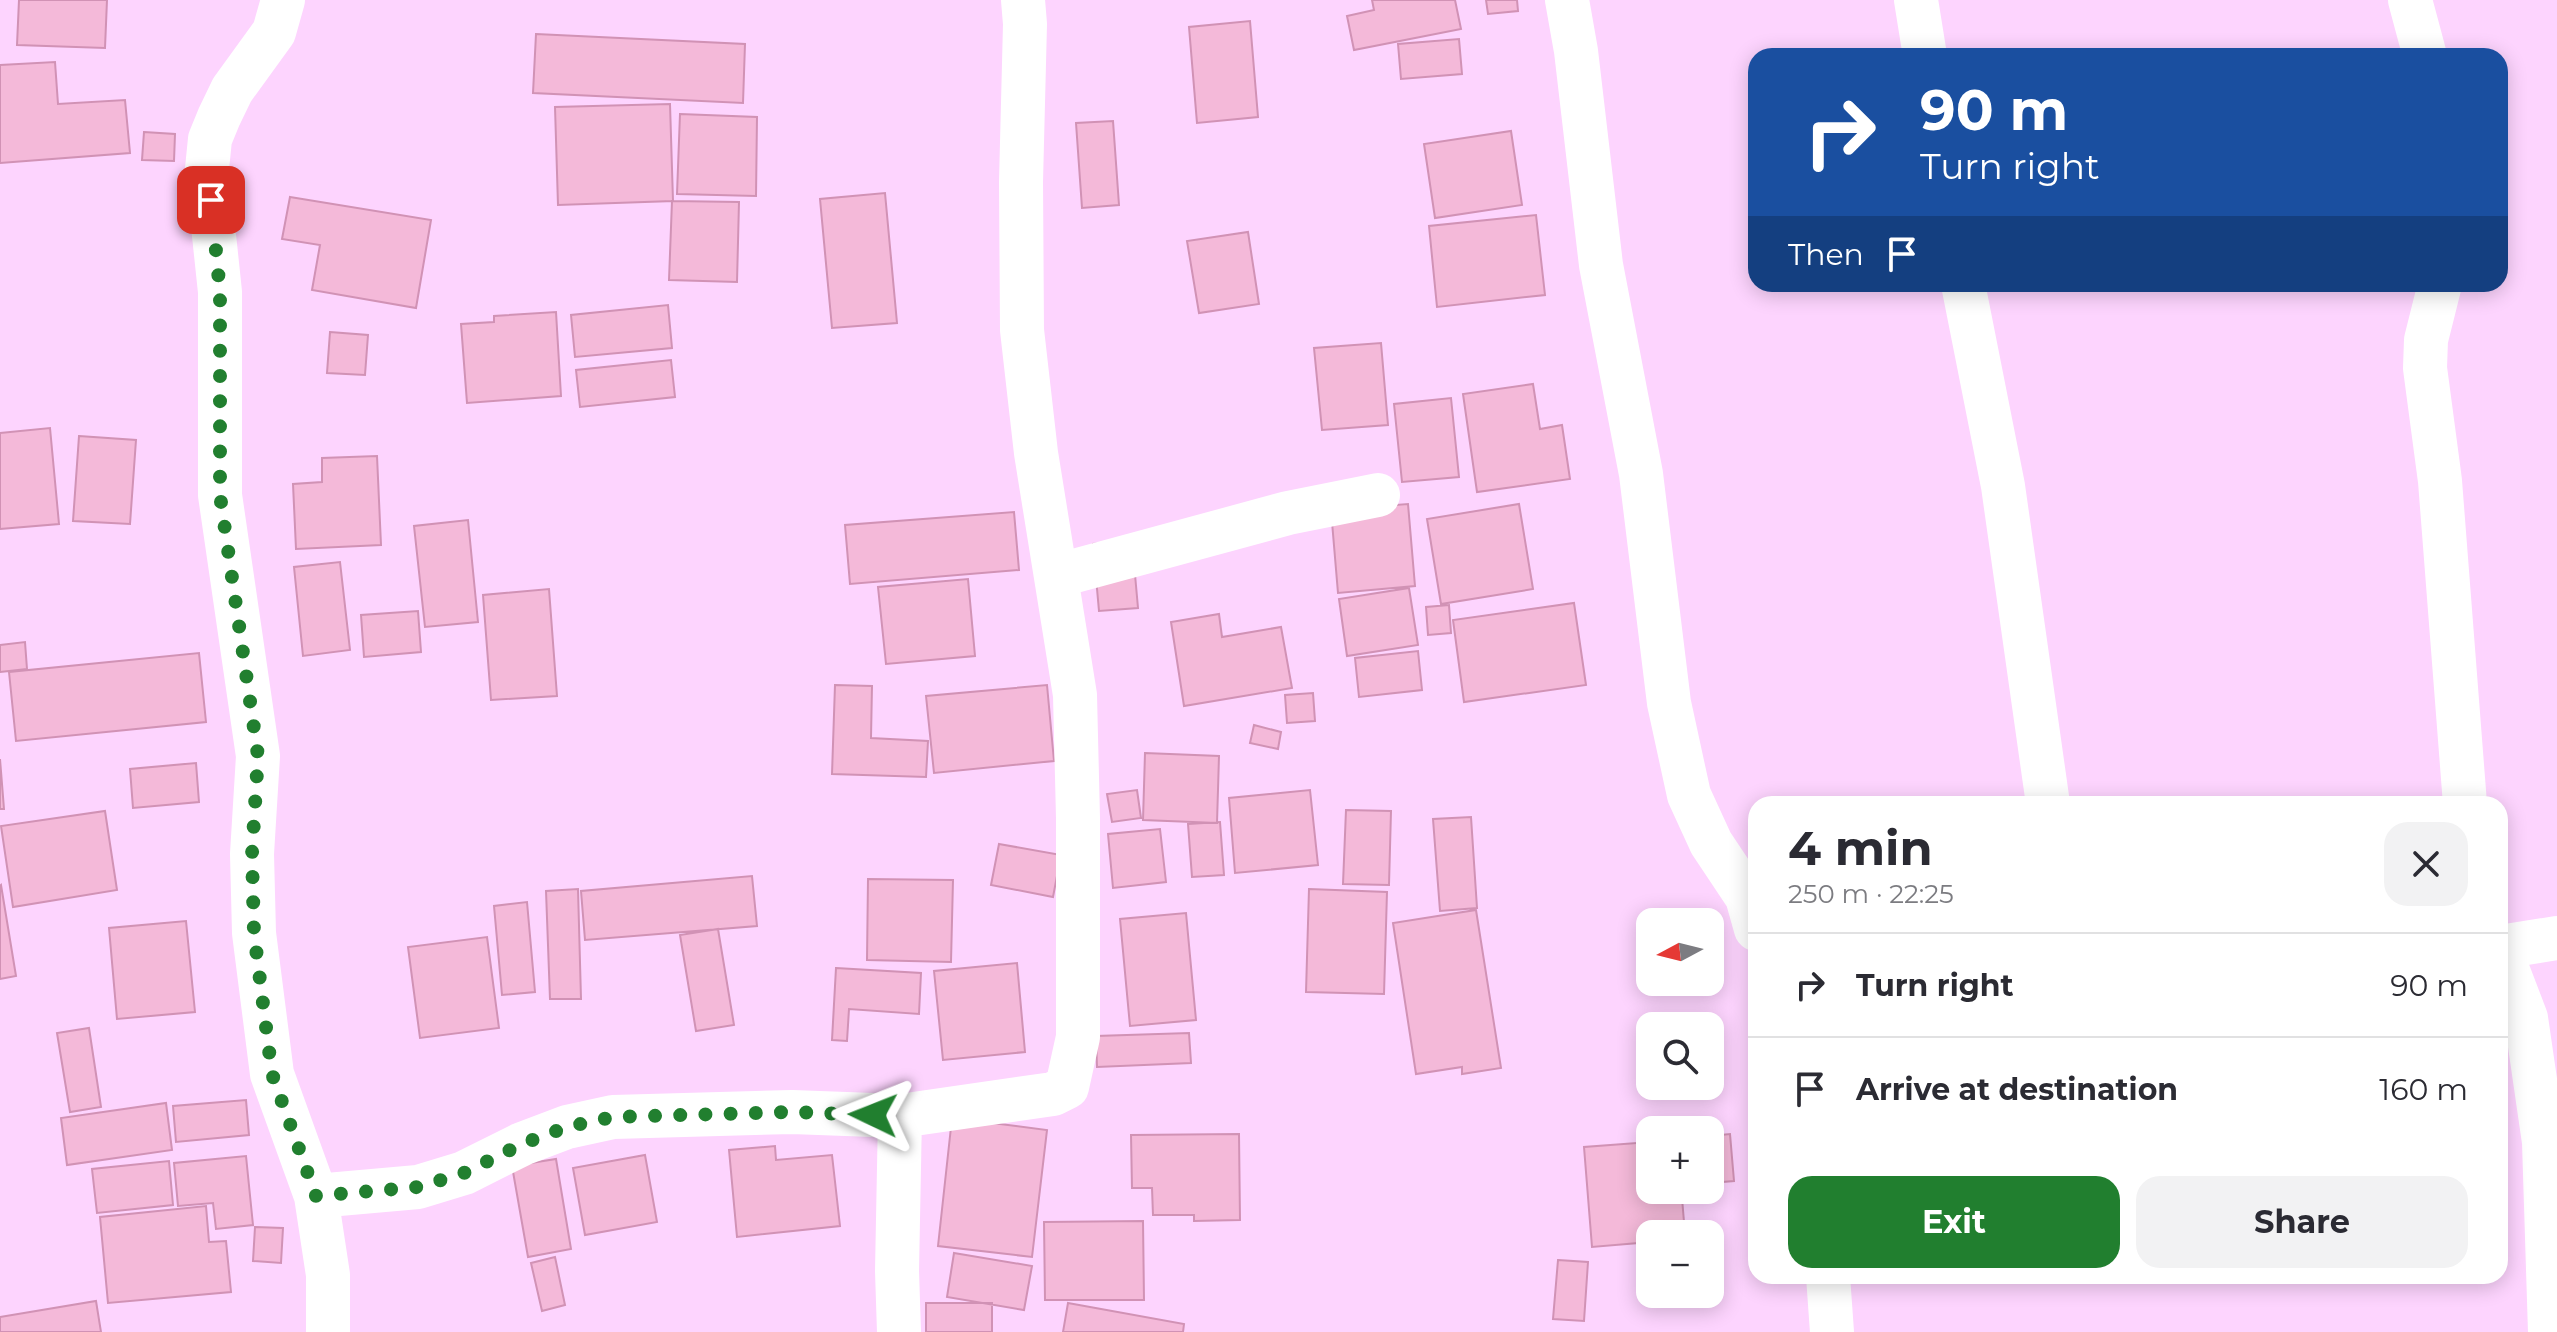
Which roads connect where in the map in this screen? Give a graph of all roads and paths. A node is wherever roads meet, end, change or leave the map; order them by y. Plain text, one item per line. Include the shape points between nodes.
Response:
1 (283, 0) edge
2 (1023, 0) edge
3 (1567, 0) edge
4 (1916, 0) edge
5 (2410, 0) edge
6 (1924, 48) edge
7 (2423, 48) edge
8 (1965, 292) edge
9 (2438, 292) edge
10 (1378, 495) dead end
11 (1056, 576) junction
12 (2047, 796) edge
13 (2464, 796) edge
14 (1748, 901) edge
15 (2557, 938) edge
16 (2508, 947) edge
17 (2508, 970) edge
18 (900, 1116) junction
19 (316, 1196) junction
20 (1829, 1284) edge
21 (328, 1332) edge
22 (899, 1332) edge
23 (1832, 1332) edge
24 (2550, 1332) edge

1 - 19 street via 274,32 219,117 207,169 220,292 220,495 258,756 254,933 272,1074
2 - 11 street via 1022,330
3 - 14 street via 1601,265 1641,474 1669,703 1689,795 1711,843
4 - 6 street
5 - 7 street
8 - 12 street via 2003,486
9 - 13 street via 2425,368 2440,481
10 - 11 street via 1288,513
11 - 18 street via 1075,695 1078,818 1078,1037 1067,1087 1053,1094
15 - 16 street
17 - 24 street via 2526,1018 2544,1142
18 - 19 street via 792,1112 613,1117 567,1127 464,1173 418,1187
18 - 22 street
19 - 21 street via 328,1275
20 - 23 street

